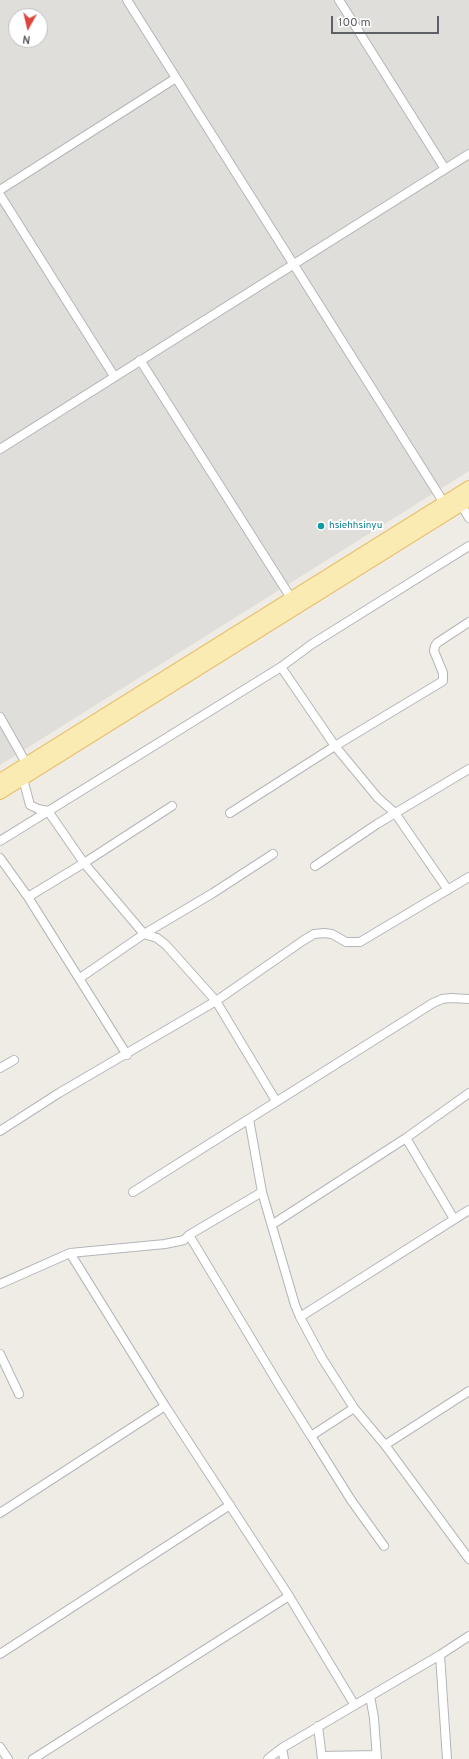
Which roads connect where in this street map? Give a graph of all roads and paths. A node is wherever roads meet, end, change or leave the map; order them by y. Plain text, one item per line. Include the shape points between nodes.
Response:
1 (127, 0) edge
2 (339, 0) edge
3 (176, 78) junction
4 (469, 154) edge
5 (445, 169) junction
6 (0, 190) edge
7 (0, 195) edge
8 (294, 264) junction
9 (140, 360) junction
10 (114, 376) junction
11 (0, 449) edge
12 (469, 487) edge
13 (462, 500) edge
14 (444, 503) junction
15 (469, 518) edge
16 (469, 546) edge
17 (291, 598) junction
18 (469, 622) edge
19 (281, 667) junction
20 (0, 717) edge
21 (335, 746) junction
22 (469, 769) edge
23 (22, 770) junction
24 (0, 780) edge
25 (0, 793) edge
26 (172, 806) dead end
27 (48, 811) junction
28 (395, 813) junction
29 (230, 814) dead end
30 (0, 841) edge
31 (273, 854) dead end
32 (0, 858) edge
33 (84, 863) junction
34 (315, 866) dead end
35 (469, 876) edge
36 (448, 890) junction
37 (28, 896) junction
38 (144, 934) junction
39 (80, 978) junction
40 (469, 999) edge
41 (216, 1001) junction
42 (127, 1055) junction
43 (14, 1060) dead end
44 (0, 1068) edge
45 (469, 1093) edge
46 (276, 1101) junction
47 (249, 1119) junction
48 (0, 1131) edge
49 (406, 1138) junction
50 (134, 1192) dead end
51 (262, 1192) junction
52 (469, 1210) edge
53 (454, 1220) junction
54 (273, 1224) junction
55 (189, 1234) junction
56 (70, 1253) junction
57 (0, 1284) edge
58 (300, 1317) junction
59 (0, 1354) edge
60 (469, 1391) edge
61 (19, 1394) dead end
62 (165, 1406) junction
63 (354, 1408) junction
64 (311, 1436) junction
65 (385, 1445) junction
66 (230, 1506) junction
67 (0, 1512) edge
68 (384, 1546) dead end
69 (469, 1558) edge
70 (289, 1596) junction
71 (469, 1636) edge
72 (0, 1654) edge
73 (440, 1655) junction
74 (370, 1696) junction
75 (354, 1704) junction
76 (318, 1726) junction
77 (0, 1746) edge
78 (282, 1748) junction
79 (376, 1757) edge
80 (322, 1758) edge
81 (8, 1759) edge
82 (33, 1759) edge
83 (268, 1759) edge
84 (284, 1759) edge
85 (447, 1759) edge

1 - 3 street
2 - 5 street
3 - 6 street
3 - 8 street
4 - 5 street
5 - 8 street
7 - 10 street
8 - 9 street
8 - 14 street
9 - 10 street
9 - 17 street
10 - 11 street
12 - 13 main road
13 - 14 main road
13 - 15 street
13 - 23 main road
14 - 17 main road
16 - 19 street via 312,644
17 - 23 main road
18 - 21 street via 435,646 434,651 443,673 443,681
19 - 21 street
19 - 27 street
20 - 23 street
21 - 28 street via 378,798
21 - 29 street
22 - 28 street
23 - 24 main road
23 - 25 main road
23 - 27 street via 30,805
26 - 33 street
27 - 30 street
27 - 33 street
28 - 34 street
28 - 36 street
31 - 38 street
32 - 37 street
33 - 37 street
33 - 38 street
35 - 36 street
36 - 41 street via 360,942 346,942 332,934 314,934
37 - 39 street
38 - 39 street
38 - 41 street via 157,938 166,945
39 - 42 street
40 - 46 street via 442,999 433,1003
41 - 42 street
41 - 46 street
42 - 48 street
43 - 44 street
45 - 49 street
46 - 47 street
47 - 50 street
47 - 51 street
49 - 53 street
49 - 54 street
51 - 54 street
51 - 55 street
52 - 53 street
53 - 58 street
54 - 58 street
55 - 56 street via 184,1240 175,1243
55 - 64 street
56 - 57 street
56 - 62 street
58 - 63 street via 322,1358
59 - 61 street
60 - 65 street
62 - 66 street
62 - 67 street
63 - 64 street
63 - 65 street
64 - 68 street via 351,1500
65 - 69 street
66 - 70 street
66 - 72 street
70 - 75 street
70 - 82 street
71 - 73 street
73 - 74 street
73 - 85 street
74 - 75 street
74 - 79 street
75 - 76 street
76 - 78 street
76 - 80 street
77 - 81 street
78 - 83 street
78 - 84 street
79 - 80 street

